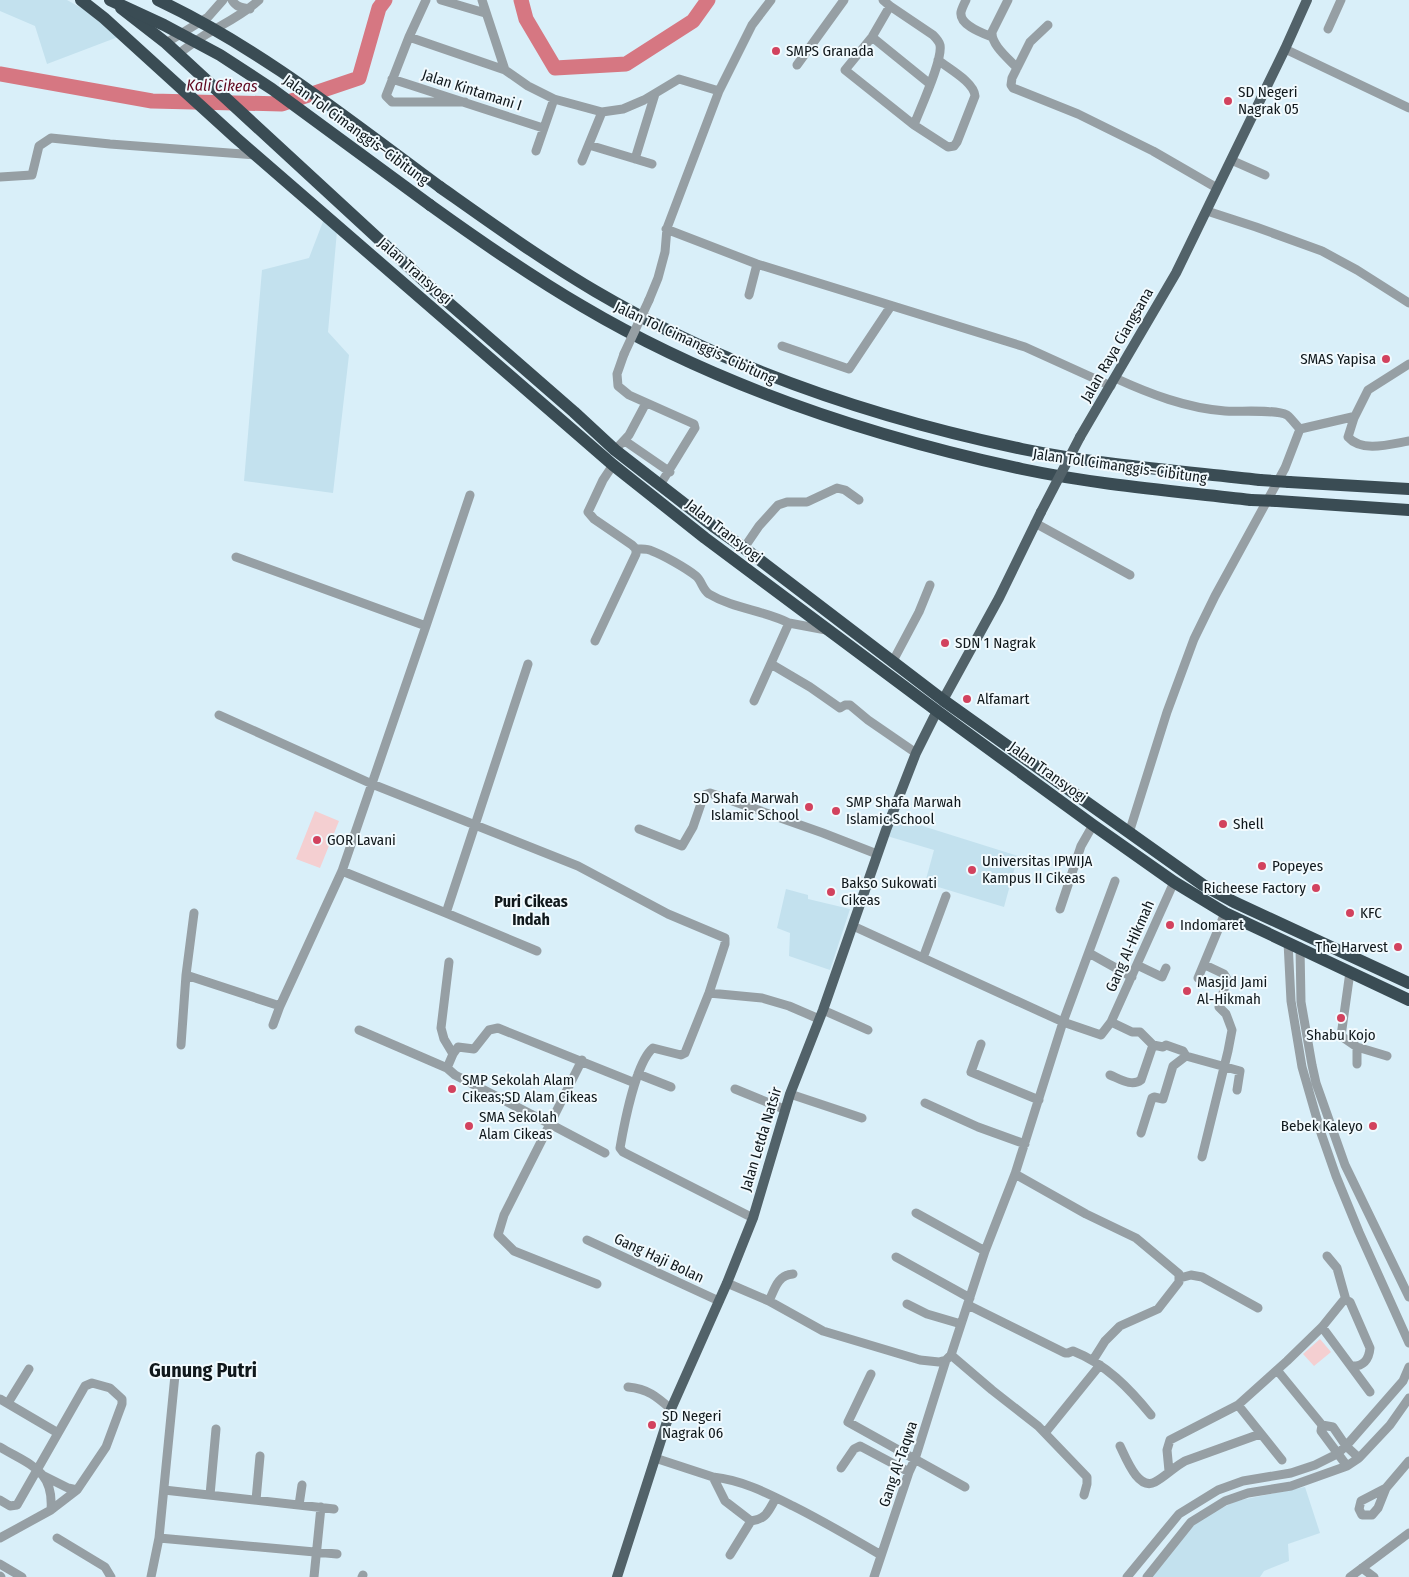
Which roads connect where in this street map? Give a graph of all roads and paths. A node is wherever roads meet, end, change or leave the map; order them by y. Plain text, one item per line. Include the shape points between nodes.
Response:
1 (81, 0) edge
2 (111, 0) edge
3 (158, 0) edge
4 (223, 0) edge
5 (232, 0) edge
6 (259, 0) edge
7 (426, 0) edge
8 (441, 0) edge
9 (482, 0) edge
10 (771, 0) edge
11 (844, 0) edge
12 (883, 0) edge
13 (966, 0) edge
14 (1008, 0) edge
15 (1307, 0) edge
16 (1340, 0) edge
17 (890, 6) junction
18 (250, 8) junction
19 (485, 14) junction
20 (1048, 25) dead end
21 (1328, 29) dead end
22 (992, 36) junction
23 (409, 37) junction
24 (872, 37) junction
25 (166, 43) junction
26 (1286, 49) junction
27 (183, 58) junction
28 (938, 60) junction
29 (797, 65) dead end
30 (1017, 68) junction
31 (506, 70) junction
32 (392, 79) junction
33 (930, 84) junction
34 (719, 91) junction
35 (655, 94) junction
36 (554, 99) junction
37 (465, 102) junction
38 (1409, 108) edge
39 (602, 112) junction
40 (914, 125) junction
41 (543, 128) junction
42 (589, 145) junction
43 (536, 151) dead end
44 (256, 154) junction
45 (635, 159) junction
46 (1231, 160) junction
47 (582, 161) dead end
48 (652, 164) dead end
49 (1265, 175) dead end
50 (0, 177) edge
51 (1217, 188) junction
52 (1207, 211) junction
53 (666, 229) junction
54 (757, 264) junction
55 (749, 295) dead end
56 (1409, 303) edge
57 (890, 306) junction
58 (782, 346) dead end
59 (1409, 364) edge
60 (1113, 382) junction
61 (646, 403) junction
62 (1354, 418) junction
63 (1300, 429) junction
64 (625, 441) junction
65 (1409, 441) edge
66 (615, 450) junction
67 (613, 464) junction
68 (670, 472) junction
69 (660, 485) junction
70 (1409, 489) edge
71 (470, 496) dead end
72 (860, 500) dead end
73 (1409, 510) edge
74 (1035, 523) junction
75 (713, 526) junction
76 (705, 538) junction
77 (744, 548) junction
78 (636, 549) junction
79 (236, 557) dead end
80 (1130, 575) dead end
81 (930, 584) dead end
82 (789, 624) junction
83 (426, 626) junction
84 (829, 631) junction
85 (595, 640) dead end
86 (893, 661) junction
87 (528, 664) dead end
88 (771, 664) junction
89 (754, 701) dead end
90 (940, 706) junction
91 (219, 715) dead end
92 (916, 753) junction
93 (372, 784) junction
94 (474, 825) junction
95 (1093, 825) junction
96 (639, 829) dead end
97 (1129, 833) junction
98 (877, 854) junction
99 (342, 871) junction
100 (1115, 881) dead end
101 (1174, 882) junction
102 (946, 896) dead end
103 (1060, 909) dead end
104 (194, 913) dead end
105 (446, 913) junction
106 (1224, 913) junction
107 (853, 926) junction
108 (1294, 945) junction
109 (537, 951) dead end
110 (1089, 953) junction
111 (923, 958) junction
112 (449, 962) dead end
113 (1137, 965) junction
114 (1205, 965) junction
115 (1166, 968) dead end
116 (1350, 972) junction
117 (1388, 973) junction
118 (186, 975) junction
119 (1132, 976) junction
120 (1198, 978) dead end
121 (1409, 983) edge
122 (1380, 986) junction
123 (709, 993) junction
124 (1409, 1000) edge
125 (280, 1006) junction
126 (821, 1015) junction
127 (1063, 1022) junction
128 (1111, 1022) junction
129 (273, 1025) dead end
130 (360, 1030) dead end
131 (868, 1030) dead end
132 (981, 1044) dead end
133 (181, 1045) dead end
134 (1153, 1045) junction
135 (1357, 1047) junction
136 (453, 1054) junction
137 (1186, 1056) junction
138 (1387, 1056) dead end
139 (582, 1060) junction
140 (1357, 1064) dead end
141 (447, 1068) junction
142 (1224, 1068) junction
143 (1110, 1075) dead end
144 (636, 1078) junction
145 (1312, 1084) junction
146 (671, 1087) dead end
147 (735, 1089) dead end
148 (1237, 1090) dead end
149 (790, 1094) junction
150 (1039, 1100) junction
151 (926, 1103) dead end
152 (784, 1109) junction
153 (862, 1118) dead end
154 (550, 1124) junction
155 (1141, 1132) dead end
156 (1024, 1144) junction
157 (606, 1153) dead end
158 (1202, 1157) dead end
159 (1015, 1174) junction
160 (916, 1213) dead end
161 (753, 1218) junction
162 (587, 1240) dead end
163 (985, 1251) junction
164 (1327, 1256) dead end
165 (896, 1257) dead end
166 (793, 1274) dead end
167 (1180, 1278) junction
168 (596, 1284) dead end
169 (727, 1284) junction
170 (1409, 1297) edge
171 (1346, 1300) junction
172 (719, 1301) junction
173 (769, 1301) junction
174 (969, 1301) junction
175 (907, 1304) dead end
176 (1258, 1308) dead end
177 (961, 1324) junction
178 (1322, 1327) junction
179 (1409, 1343) edge
180 (949, 1358) junction
181 (1097, 1362) junction
182 (1351, 1366) junction
183 (1409, 1367) edge
184 (29, 1369) dead end
185 (1277, 1370) junction
186 (175, 1374) dead end
187 (871, 1374) dead end
188 (628, 1387) dead end
189 (1370, 1392) dead end
190 (1409, 1398) edge
191 (4, 1401) edge
192 (1238, 1405) junction
193 (671, 1409) junction
194 (1151, 1415) dead end
195 (1322, 1425) junction
196 (216, 1429) dead end
197 (1045, 1432) junction
198 (58, 1433) junction
199 (1260, 1434) junction
200 (1120, 1446) dead end
201 (1346, 1446) junction
202 (0, 1447) edge
203 (1337, 1454) junction
204 (260, 1456) dead end
205 (655, 1458) junction
206 (1359, 1458) junction
207 (915, 1459) junction
208 (1282, 1460) dead end
209 (1409, 1461) edge
210 (1347, 1466) junction
211 (841, 1468) dead end
212 (1169, 1471) junction
213 (909, 1472) junction
214 (41, 1473) junction
215 (713, 1477) junction
216 (302, 1485) dead end
217 (965, 1487) dead end
218 (1386, 1488) dead end
219 (76, 1490) junction
220 (164, 1490) junction
221 (1084, 1495) dead end
222 (210, 1496) junction
223 (776, 1498) junction
224 (0, 1500) edge
225 (256, 1500) junction
226 (299, 1505) junction
227 (321, 1507) junction
228 (334, 1509) dead end
229 (51, 1510) junction
230 (751, 1521) junction
231 (1409, 1533) edge
232 (0, 1538) edge
233 (57, 1538) dead end
234 (159, 1538) junction
235 (1158, 1540) junction
236 (1170, 1548) junction
237 (316, 1552) junction
238 (337, 1554) dead end
239 (881, 1555) junction
240 (730, 1556) dead end
241 (1, 1567) edge
242 (1362, 1568) junction
243 (22, 1577) edge
244 (112, 1577) edge
245 (151, 1577) edge
246 (314, 1577) edge
247 (617, 1577) edge
248 (874, 1577) edge
249 (1126, 1577) edge
250 (1147, 1577) edge
251 (1350, 1577) edge
252 (1374, 1577) edge

1 - 44 highway, Jalan Transyogi
2 - 25 highway, Jalan Transyogi
2 - 73 highway, Jalan Tol Cimanggis–Cibitung, bridge via 172,29 272,89 508,261 583,307 738,384 822,416 910,442 1023,469 1100,483 1251,500
3 - 70 highway, Jalan Tol Cimanggis–Cibitung, bridge via 230,38 284,72 519,244 603,296 747,366 827,396 913,422 1022,448 1102,462 1260,480
4 - 25 street via 208,17
5 - 18 street via 239,7
6 - 18 street
7 - 23 street
8 - 19 street
9 - 19 street
10 - 34 street via 752,25
11 - 29 street
12 - 17 street
13 - 22 street via 961,17 972,29
14 - 22 street
15 - 26 main road, Jalan Raya Ciangsana
16 - 21 street
17 - 24 street
17 - 28 street via 933,35 940,47
18 - 27 street via 208,32
19 - 31 street
20 - 30 street via 1030,42
22 - 30 street
23 - 31 street
23 - 32 street
24 - 33 street
24 - 40 street via 845,71
25 - 27 highway, Jalan Transyogi
26 - 38 street
26 - 46 main road, Jalan Raya Ciangsana
27 - 66 highway, Jalan Transyogi via 435,291
28 - 33 street
28 - 40 street via 968,83 975,96 954,146 948,147
30 - 51 street via 1010,83 1013,88 1099,124
31 - 36 street
32 - 37 street, Jalan Kintamani I
32 - 37 street via 386,96 392,102
33 - 40 street
34 - 35 street via 680,80
34 - 53 street
35 - 39 street via 623,108
35 - 45 street
36 - 39 street
36 - 41 street
37 - 41 street, Jalan Kintamani I
39 - 42 street
41 - 43 street
42 - 45 street
42 - 47 street
44 - 50 street via 51,138 39,146 32,175
44 - 67 highway, Jalan Transyogi
45 - 48 street
46 - 49 street
46 - 51 main road, Jalan Raya Ciangsana
51 - 52 main road, Jalan Raya Ciangsana
52 - 56 street via 1322,251
52 - 60 main road, Jalan Raya Ciangsana via 1176,273
53 - 54 street
53 - 61 street, bridge via 658,278 617,374 618,386
54 - 55 street
54 - 57 street
57 - 58 street via 849,369
57 - 60 street via 1025,347
59 - 62 street via 1368,390
60 - 63 street via 1178,403 1224,411 1286,415
60 - 74 main road, Jalan Raya Ciangsana, bridge
61 - 64 street
61 - 68 street via 694,424 695,428
62 - 63 street
62 - 65 street via 1348,437 1361,445
63 - 97 street via 1285,468 1194,640 1167,712
64 - 66 street
64 - 68 street
66 - 69 highway, Jalan Transyogi
67 - 76 highway, Jalan Transyogi
67 - 78 street via 588,512
68 - 69 street
69 - 75 highway, Jalan Transyogi
71 - 83 street
72 - 77 street via 837,488 808,502 778,505
74 - 80 street
74 - 90 main road, Jalan Raya Ciangsana
75 - 76 highway
75 - 77 highway, Jalan Transyogi
76 - 84 highway, Jalan Transyogi
77 - 86 highway, Jalan Transyogi
78 - 82 street via 651,550 695,575 709,594
78 - 85 street
79 - 83 street
81 - 86 street
82 - 84 street
82 - 88 street
83 - 93 street
84 - 90 highway, Jalan Transyogi
86 - 90 highway, Jalan Transyogi
87 - 94 street
88 - 89 street
88 - 92 street via 840,708 850,705
90 - 92 main road, Jalan Letda Natsir
90 - 95 highway, Jalan Transyogi
90 - 97 highway, Jalan Transyogi
91 - 93 street
92 - 98 main road, Jalan Letda Natsir
93 - 94 street
93 - 99 street
94 - 105 street
94 - 123 street via 578,866 668,914 725,938
95 - 101 highway, Jalan Transyogi
95 - 103 street via 1079,852
96 - 98 street via 682,846 693,827 704,795 710,793
97 - 117 highway, Jalan Transyogi via 1203,885 1234,902
98 - 107 main road, Jalan Letda Natsir
99 - 105 street
99 - 125 street
100 - 110 street, Gang Al-Taqwa
101 - 106 highway, Jalan Transyogi
101 - 113 street, Gang Al-Hikmah
102 - 111 street
104 - 118 street
105 - 109 street
106 - 108 highway, Jalan Transyogi
106 - 114 street
107 - 111 street
107 - 126 main road, Jalan Letda Natsir
108 - 116 highway, Jalan Transyogi
108 - 145 street
110 - 119 street
110 - 127 street, Gang Al-Taqwa
111 - 127 street
112 - 136 street via 441,1028
113 - 115 street via 1162,977
113 - 119 street, Gang Al-Hikmah
114 - 120 street
114 - 142 street via 1224,974 1227,979 1219,1007 1226,1014 1232,1030
116 - 122 highway, Jalan Transyogi
116 - 135 street via 1341,1036
117 - 121 highway, Jalan Transyogi
117 - 122 highway
118 - 125 street
118 - 133 street
119 - 128 street, Gang Al-Hikmah
122 - 124 highway, Jalan Transyogi
123 - 126 street via 762,998
123 - 144 street via 685,1053 652,1049
125 - 129 street
126 - 131 street
126 - 149 main road, Jalan Letda Natsir
127 - 128 street via 1101,1035
127 - 150 street, Gang Al-Taqwa
128 - 134 street via 1132,1032 1140,1032
130 - 141 street
132 - 150 street via 971,1072
134 - 137 street via 1166,1045 1183,1051
134 - 143 street via 1142,1080 1138,1083
135 - 138 street
135 - 140 street
136 - 139 street via 458,1047 474,1048 489,1030 498,1028
136 - 141 street
137 - 142 street
137 - 155 street via 1173,1066 1162,1099 1152,1098
139 - 144 street
139 - 154 street
141 - 154 street
142 - 148 street via 1240,1071
142 - 158 street
144 - 146 street
144 - 161 street via 621,1150
145 - 170 street via 1345,1165
145 - 179 street via 1336,1176
147 - 152 street
149 - 152 main road, Jalan Letda Natsir
149 - 153 street
150 - 156 street, Gang Al-Taqwa
151 - 156 street
152 - 161 main road, Jalan Letda Natsir
154 - 157 street
154 - 168 street via 504,1215 498,1235 514,1251
156 - 159 street, Gang Al-Taqwa
159 - 163 street, Gang Al-Taqwa
159 - 167 street via 1136,1238
160 - 163 street
161 - 169 main road, Jalan Letda Natsir
162 - 172 street, Gang Haji Bolan
163 - 174 street, Gang Al-Taqwa
164 - 171 street via 1337,1268
165 - 174 street
166 - 173 street via 786,1274 777,1283
167 - 176 street via 1191,1274 1202,1277
167 - 181 street via 1158,1309 1120,1326 1105,1341
169 - 172 main road, Jalan Letda Natsir
169 - 173 street
171 - 178 street
171 - 182 street via 1350,1302 1370,1348 1364,1363 1358,1367
172 - 193 main road, Jalan Letda Natsir
173 - 180 street via 823,1330 920,1360 939,1362
174 - 177 street, Gang Al-Taqwa
174 - 181 street via 1065,1353 1074,1350
175 - 177 street via 918,1311
177 - 180 street, Gang Al-Taqwa
178 - 182 street
178 - 185 street
180 - 197 street
180 - 207 street, Gang Al-Taqwa
181 - 194 street via 1135,1395
181 - 197 street
182 - 189 street
183 - 201 street via 1403,1381
184 - 191 street
185 - 192 street
185 - 195 street
186 - 220 street
187 - 207 street via 848,1422
188 - 193 street via 654,1394
190 - 206 street
191 - 198 street
192 - 199 street
192 - 212 street via 1170,1440 1167,1450
193 - 205 main road, Jalan Letda Natsir
195 - 201 street via 1333,1427
195 - 203 street via 1321,1431
196 - 222 street
197 - 221 street via 1087,1477
198 - 214 street
198 - 219 street via 84,1388 92,1383 110,1388 122,1400 106,1447
199 - 208 street
199 - 212 street via 1185,1461
200 - 212 street via 1142,1482 1154,1483
201 - 203 street
201 - 206 street
202 - 214 street
203 - 210 street
203 - 235 street via 1291,1473 1243,1481 1218,1490 1179,1514
204 - 225 street
205 - 215 street
205 - 247 main road, Jalan Letda Natsir
206 - 210 street
207 - 213 street, Gang Al-Taqwa
207 - 217 street
209 - 218 street
210 - 236 street via 1291,1486 1248,1493 1225,1501 1191,1522
211 - 213 street via 854,1449 860,1446
213 - 239 street, Gang Al-Taqwa
214 - 219 street
214 - 224 street via 17,1505 10,1506
214 - 229 street via 51,1489
215 - 223 street via 742,1483
215 - 230 street via 725,1501
216 - 226 street
219 - 229 street
220 - 222 street
220 - 234 street
222 - 225 street
223 - 230 street via 766,1515
223 - 239 street
225 - 226 street
226 - 227 street
227 - 228 street
227 - 237 street
229 - 232 street
230 - 240 street
231 - 242 street
233 - 244 street via 105,1567
234 - 237 street
234 - 245 street
235 - 236 street
235 - 249 street
236 - 250 street
237 - 238 street
237 - 246 street
239 - 248 street, Gang Al-Taqwa
241 - 243 street
242 - 251 street
242 - 252 street

